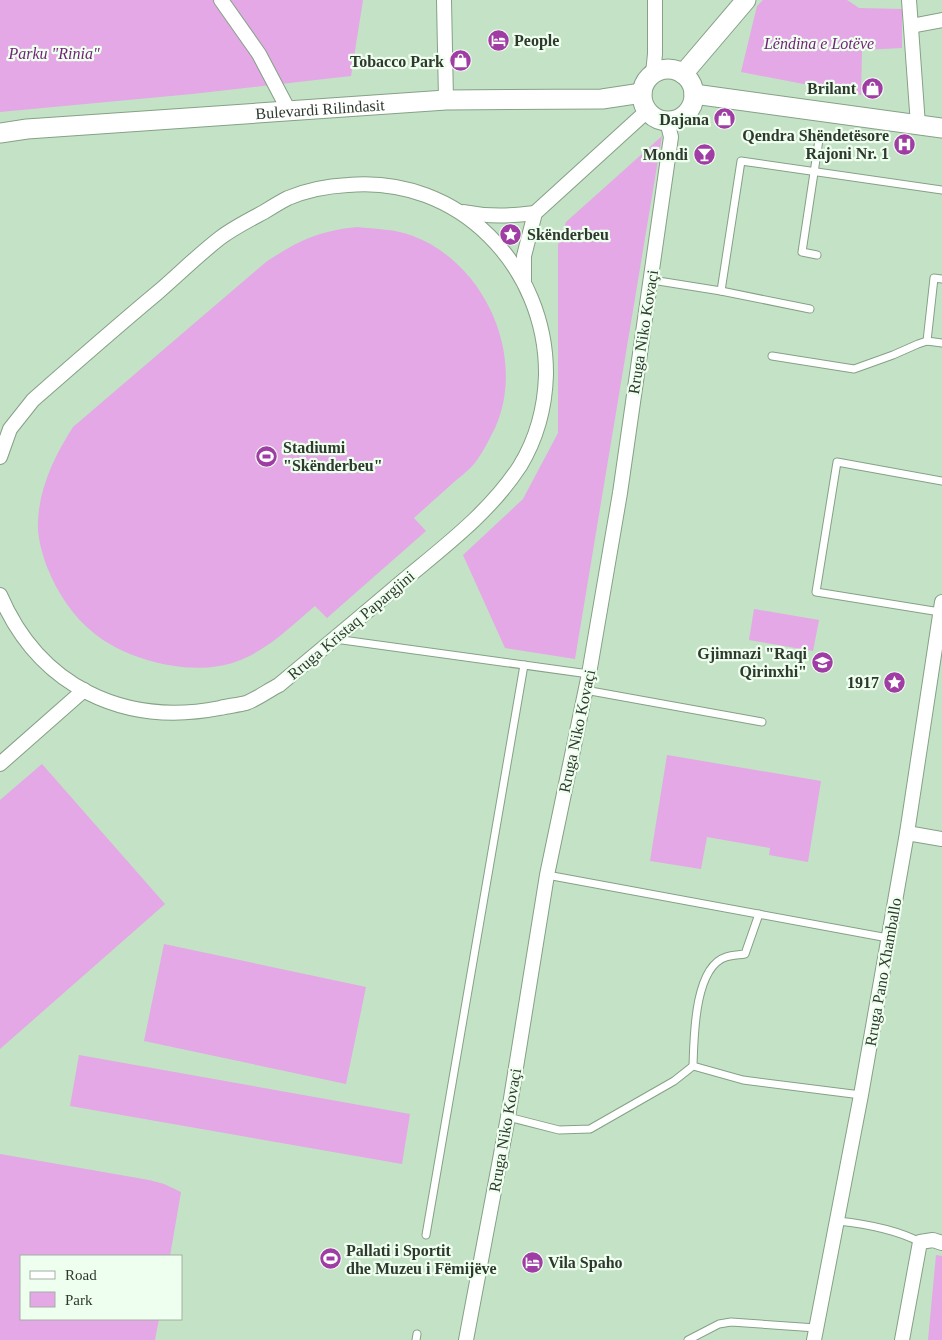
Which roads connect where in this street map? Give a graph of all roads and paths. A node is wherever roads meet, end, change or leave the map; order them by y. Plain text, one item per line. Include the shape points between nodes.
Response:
1 (223, 0) edge
2 (444, 0) edge
3 (656, 0) edge
4 (746, 0) edge
5 (909, 0) edge
6 (942, 20) edge
7 (911, 26) junction
8 (653, 73) junction
9 (683, 74) junction
10 (642, 93) junction
11 (694, 94) junction
12 (446, 100) junction
13 (289, 111) junction
14 (647, 111) junction
15 (667, 121) junction
16 (918, 125) junction
17 (942, 128) edge
18 (0, 133) edge
19 (820, 133) dead end
20 (813, 171) junction
21 (942, 190) edge
22 (459, 211) junction
23 (535, 213) junction
24 (817, 255) dead end
25 (942, 279) edge
26 (524, 280) junction
27 (652, 280) junction
28 (721, 291) junction
29 (810, 309) dead end
30 (927, 341) junction
31 (942, 343) edge
32 (772, 356) dead end
33 (0, 457) edge
34 (942, 481) edge
35 (0, 595) edge
36 (941, 607) edge
37 (334, 638) junction
38 (524, 665) junction
39 (589, 674) junction
40 (84, 690) junction
41 (585, 690) junction
42 (762, 722) dead end
43 (0, 764) edge
44 (907, 833) junction
45 (942, 839) edge
46 (547, 875) junction
47 (759, 914) junction
48 (888, 938) junction
49 (693, 1066) junction
50 (861, 1096) junction
51 (508, 1117) junction
52 (838, 1221) junction
53 (426, 1236) dead end
54 (920, 1242) junction
55 (942, 1243) edge
56 (815, 1334) edge
57 (466, 1340) edge
58 (688, 1340) edge
59 (902, 1340) edge

1 - 13 street via 260,54
2 - 12 street
3 - 8 street
4 - 9 main road
5 - 7 street
6 - 7 street
7 - 16 street
8 - 9 main road via 668,68
8 - 10 main road via 643,85
9 - 11 main road via 693,86
10 - 12 main road, Bulevardi Rilindasit via 602,99
10 - 14 main road
11 - 15 main road via 693,103 683,116
11 - 16 main road
12 - 13 main road, Bulevardi Rilindasit
13 - 18 main road, Bulevardi Rilindasit
14 - 15 main road
14 - 23 street
15 - 27 street, Rruga Niko Kovaçi via 671,136
16 - 17 main road
19 - 20 lane
20 - 21 lane
20 - 24 lane via 802,252
20 - 28 lane via 741,161
22 - 23 street, Rruga Kristaq Papargjini via 506,217
22 - 26 street, Rruga Kristaq Papargjini via 501,248
22 - 33 street, Rruga Kristaq Papargjini via 403,188 364,183 326,187 288,198 222,236 33,400 10,429
23 - 26 street, Rruga Kristaq Papargjini via 524,256
25 - 30 lane via 934,278
26 - 37 street, Rruga Kristaq Papargjini via 540,321 546,354 544,406 535,436 520,465 497,496 464,530
27 - 28 lane
27 - 39 street, Rruga Niko Kovaçi
28 - 29 lane
30 - 31 lane
30 - 32 lane via 854,369
34 - 36 lane via 837,462 816,592
35 - 40 street, Rruga Kristaq Papargjini via 10,618 32,649 60,676
36 - 44 street, Rruga Pano Xhamballo
37 - 38 lane
37 - 40 street, Rruga Kristaq Papargjini via 279,684 247,703 169,714 130,709
38 - 39 lane
38 - 53 lane
39 - 41 street, Rruga Niko Kovaçi
40 - 43 street
41 - 42 lane
41 - 46 street, Rruga Niko Kovaçi
44 - 45 street
44 - 48 street, Rruga Pano Xhamballo
46 - 47 lane
46 - 51 street, Rruga Niko Kovaçi
47 - 48 lane
47 - 49 lane via 745,954 725,957 709,970 697,1003
48 - 50 street, Rruga Pano Xhamballo
49 - 50 lane via 743,1080
49 - 51 lane via 674,1081 590,1129 559,1130
50 - 52 street, Rruga Pano Xhamballo
51 - 57 street, Rruga Niko Kovaçi
52 - 54 lane via 906,1234
52 - 56 street, Rruga Pano Xhamballo
54 - 55 street via 933,1240
54 - 59 street
56 - 58 lane via 731,1322 719,1324

